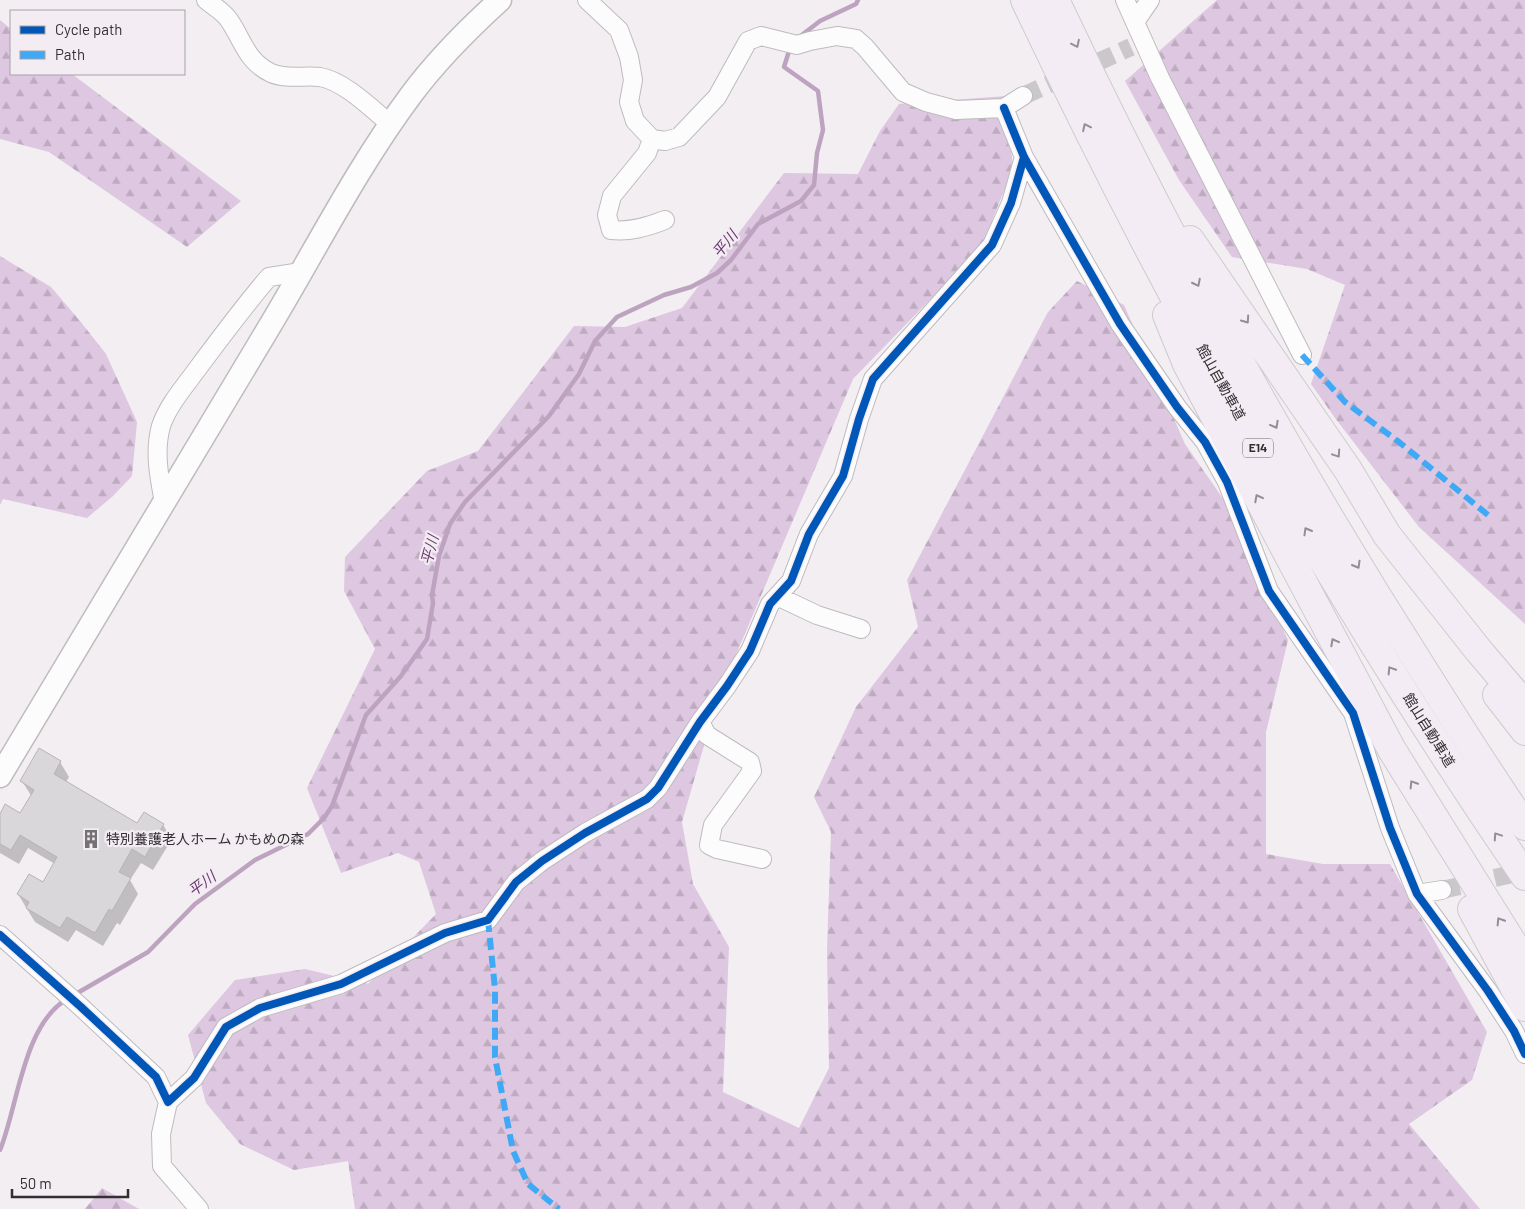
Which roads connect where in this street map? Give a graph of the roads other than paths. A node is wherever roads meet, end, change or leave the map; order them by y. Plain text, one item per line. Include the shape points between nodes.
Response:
1 (206, 0) edge
2 (500, 0) edge
3 (587, 0) edge
4 (1025, 0) edge
5 (1055, 0) edge
6 (1125, 0) edge
7 (1150, 0) edge
8 (1135, 22) junction
9 (1023, 96) tunnel mouth
10 (1004, 108) junction
11 (390, 124) junction
12 (652, 138) junction
13 (1128, 151) junction
14 (1024, 157) junction
15 (1104, 164) junction
16 (666, 220) dead end
17 (301, 272) junction
18 (1302, 355) dead end
19 (164, 502) junction
20 (1388, 535) junction
21 (778, 596) junction
22 (860, 628) dead end
23 (1525, 706) edge
24 (700, 722) junction
25 (1525, 731) edge
26 (0, 776) edge
27 (1525, 826) edge
28 (1443, 832) junction
29 (762, 860) dead end
30 (1525, 876) edge
31 (1442, 890) tunnel mouth
32 (1417, 894) junction
33 (0, 935) edge
34 (1525, 963) edge
35 (1525, 1007) edge
36 (1525, 1054) edge
37 (168, 1102) junction
38 (199, 1209) edge

1 - 11 street via 228,18 255,62 272,73 288,77 336,82
2 - 11 street via 431,69
3 - 12 street via 619,30 633,80 629,102 635,121
15 -> 4 highway, 館山自動車道 / E14
5 -> 13 highway, 館山自動車道 / E14
6 - 8 street
7 - 8 street
8 - 18 street via 1137,44 1160,78
9 - 10 street
10 - 12 street via 956,110 903,92 856,39 837,36 792,44 761,36 748,41 717,97 679,137 665,141
10 - 14 street
11 - 17 street via 350,185
12 - 16 street via 647,153 612,196 607,215 611,230 625,231
13 -> 20 highway via 1348,470
13 -> 27 highway, 館山自動車道 / E14 via 1200,290 1372,590
14 - 21 street via 1011,203 992,245 873,379 843,476 809,534 791,581
14 - 32 street via 1120,324 1205,442 1227,482 1269,591 1353,712 1390,828
28 -> 15 highway via 1392,750 1187,364
30 -> 15 highway, 館山自動車道 / E14 via 1473,801 1349,604 1177,304
17 - 19 street
17 - 19 street via 268,277 172,405 158,442 158,473
19 - 26 street
20 - 23 highway
20 - 25 highway via 1466,656
21 - 22 street via 816,615
21 - 24 street via 770,604 750,650
24 - 29 street via 707,735 750,762 752,771 713,825 708,845
24 - 37 street via 658,788 647,799 542,861 516,882 488,920 445,933 341,984 260,1008 226,1027 194,1078
34 -> 28 highway
28 - 35 highway via 1444,856
31 - 32 street
32 - 36 street via 1488,991
33 - 37 street via 156,1077
37 - 38 street via 161,1134 162,1166

